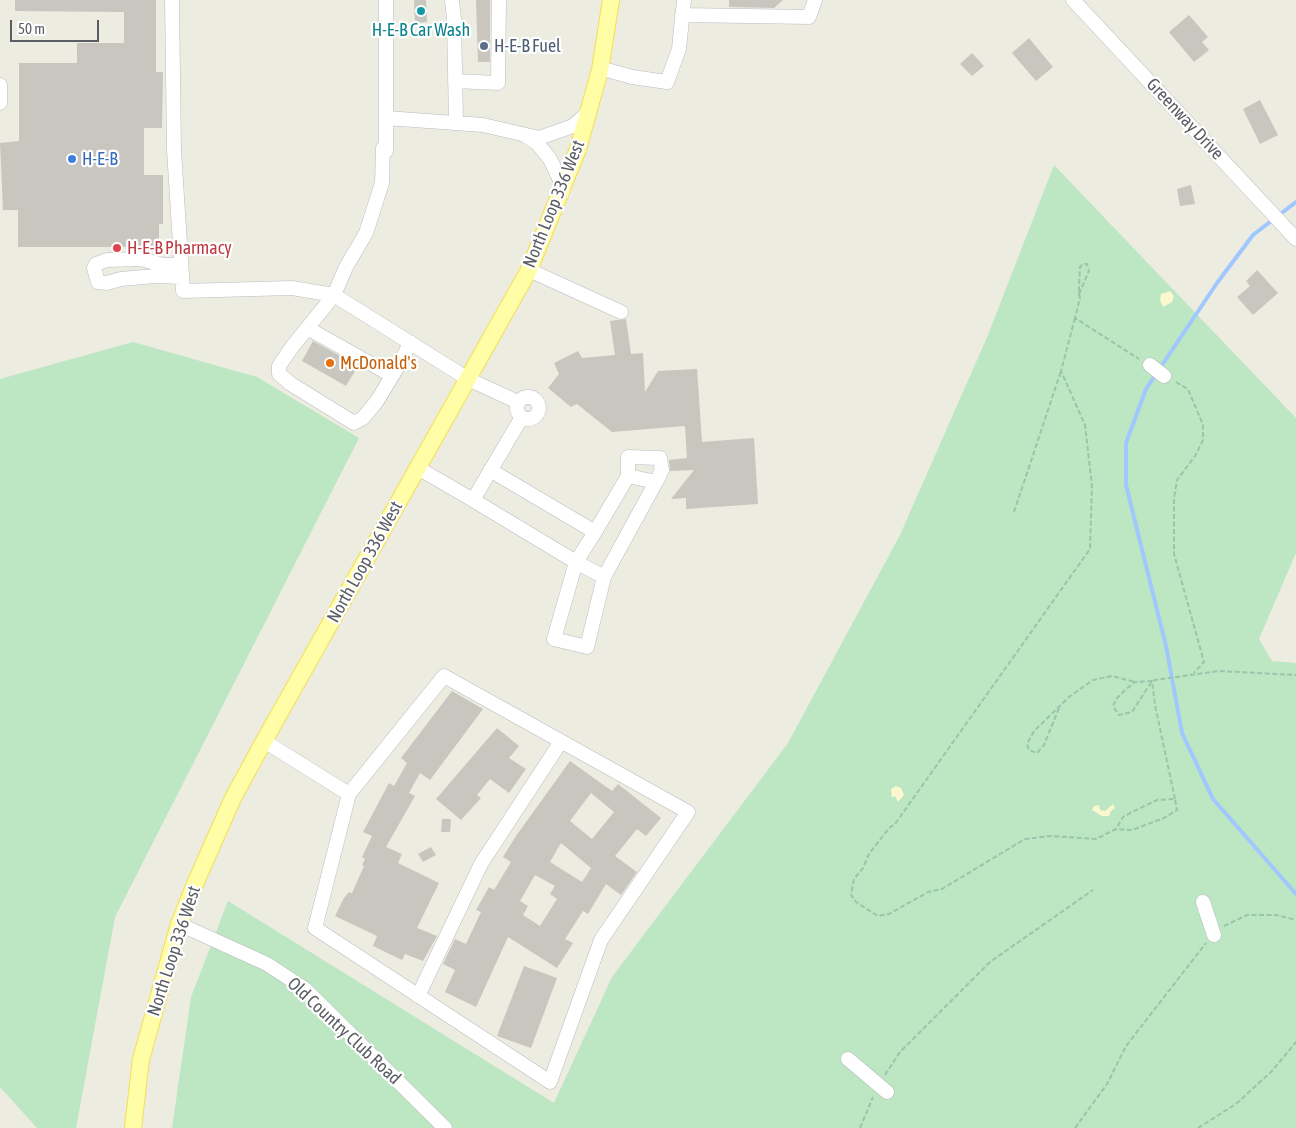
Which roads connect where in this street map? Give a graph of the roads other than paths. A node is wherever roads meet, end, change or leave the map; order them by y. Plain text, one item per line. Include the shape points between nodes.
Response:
1 (172, 0) edge
2 (386, 0) edge
3 (452, 0) edge
4 (499, 0) edge
5 (611, 0) edge
6 (684, 0) edge
7 (815, 0) edge
8 (1073, 0) edge
9 (682, 15) junction
10 (600, 68) junction
11 (455, 81) junction
12 (0, 84) edge
13 (0, 103) edge
14 (589, 112) junction
15 (386, 118) junction
16 (456, 123) junction
17 (525, 135) junction
18 (562, 193) junction
19 (1296, 239) edge
20 (529, 270) junction
21 (181, 271) junction
22 (334, 296) junction
23 (621, 312) dead end
24 (307, 328) junction
25 (410, 342) junction
26 (1150, 365) road end
27 (391, 375) junction
28 (1164, 376) road end
29 (468, 379) junction
30 (518, 402) junction
31 (522, 417) junction
32 (418, 468) junction
33 (490, 470) junction
34 (628, 476) junction
35 (656, 482) junction
36 (473, 500) junction
37 (595, 532) junction
38 (576, 562) junction
39 (604, 577) junction
40 (264, 741) junction
41 (560, 743) junction
42 (350, 794) junction
43 (1203, 902) dead end
44 (179, 924) junction
45 (1214, 935) road end
46 (418, 996) junction
47 (848, 1059) dead end
48 (883, 1088) road end
49 (133, 1128) edge
50 (445, 1128) edge

1 - 21 street via 174,150
2 - 15 street
3 - 11 street
4 - 11 street via 498,83
5 - 10 main road, North Loop 336 West
6 - 9 street
7 - 9 street via 809,17
8 - 19 street, Greenway Drive
9 - 10 street via 679,50 667,82
10 - 14 main road, North Loop 336 West
11 - 16 street
12 - 13 street
14 - 17 street via 573,126 557,133 540,138
14 - 18 main road, North Loop 336 West
15 - 16 street
15 - 22 street via 382,183 366,234
16 - 17 street via 483,125
17 - 18 street via 537,143 550,159
18 - 20 main road, North Loop 336 West
20 - 23 street
20 - 29 main road, North Loop 336 West
21 - 21 street via 107,283 98,282 94,268 107,260 141,259
21 - 22 street via 183,290 292,288
22 - 24 street
22 - 25 street
24 - 27 street
24 - 27 street via 279,366 279,374 354,423 378,401
25 - 27 street
25 - 29 street
26 - 28 street
29 - 30 street
29 - 32 main road, North Loop 336 West
30 - 31 street via 517,410
30 - 31 street via 525,397 534,398 539,405 538,413 531,418
31 - 33 street
32 - 36 street
32 - 40 main road, North Loop 336 West
33 - 36 street
33 - 37 street
34 - 35 street
34 - 35 street via 628,457 660,458 662,470
34 - 37 street
35 - 39 street
36 - 38 street
37 - 38 street
38 - 39 street
38 - 39 street via 554,639 587,647
40 - 42 street
40 - 44 main road, North Loop 336 West via 233,798
41 - 42 street via 444,676
41 - 46 street via 481,864
41 - 46 street via 688,812 601,940 550,1082
42 - 46 street via 315,928
43 - 45 street
44 - 49 main road, North Loop 336 West via 141,1059
44 - 50 street, Old Country Club Road via 267,964 305,990
47 - 48 street

